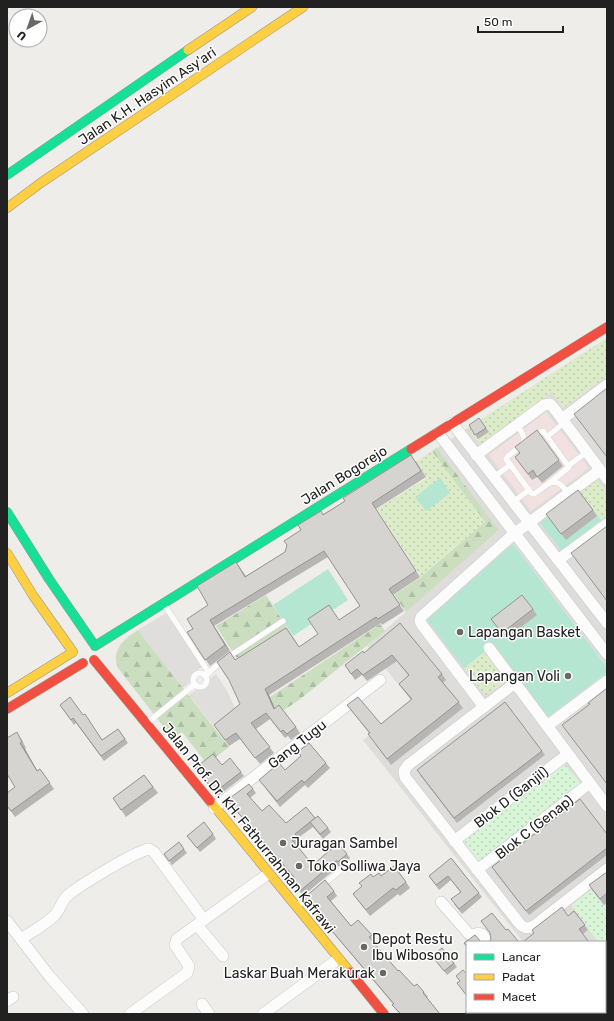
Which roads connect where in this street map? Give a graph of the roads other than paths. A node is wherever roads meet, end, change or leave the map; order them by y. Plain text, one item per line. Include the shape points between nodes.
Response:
1 (252, 7) edge
2 (303, 7) edge
3 (7, 175) edge
4 (7, 208) edge
5 (607, 327) edge
6 (607, 385) edge
7 (564, 421) junction
8 (452, 423) junction
9 (517, 425) junction
10 (438, 433) junction
11 (548, 436) junction
12 (520, 447) junction
13 (586, 452) junction
14 (476, 455) junction
15 (510, 465) junction
16 (569, 465) junction
17 (600, 470) junction
18 (494, 477) junction
19 (607, 480) edge
20 (548, 484) junction
21 (529, 490) junction
22 (568, 493) junction
23 (513, 502) junction
24 (7, 512) edge
25 (529, 522) junction
26 (607, 524) edge
27 (515, 533) junction
28 (7, 553) edge
29 (558, 560) junction
30 (164, 603) junction
31 (283, 621) dead end
32 (607, 623) edge
33 (94, 644) junction
34 (605, 646) edge
35 (489, 648) dead end
36 (73, 652) junction
37 (94, 660) junction
38 (83, 664) junction
39 (207, 674) junction
40 (380, 680) dead end
41 (607, 681) edge
42 (514, 683) junction
43 (195, 684) junction
44 (7, 693) edge
45 (484, 706) junction
46 (7, 709) edge
47 (145, 724) junction
48 (547, 726) junction
49 (568, 754) junction
50 (590, 784) junction
51 (607, 806) edge
52 (214, 808) junction
53 (454, 841) junction
54 (342, 869) dead end
55 (607, 869) edge
56 (477, 870) junction
57 (268, 874) junction
58 (441, 902) dead end
59 (296, 908) junction
60 (7, 921) edge
61 (201, 923) junction
62 (21, 938) junction
63 (487, 941) edge
64 (223, 956) dead end
65 (338, 958) junction
66 (202, 1004) dead end
67 (83, 1014) edge
68 (130, 1014) edge
69 (209, 1014) edge
70 (263, 1014) edge
71 (384, 1014) edge

1 - 3 main road, Jalan K.H. Hasyim Asy'ari
2 - 4 main road, Jalan K.H. Hasyim Asy'ari
5 - 8 main road, Jalan Bogorejo
6 - 7 street
7 - 9 street via 552,405 548,404
7 - 11 lane
7 - 13 street
8 - 10 main road, Jalan Bogorejo
8 - 14 street
9 - 12 lane via 524,436 524,443
9 - 14 street
10 - 27 street
10 - 30 main road, Jalan Bogorejo
11 - 12 lane via 541,432
11 - 16 lane
12 - 15 lane via 507,457
13 - 16 lane
13 - 17 street
14 - 18 street
15 - 18 lane
15 - 21 lane
16 - 20 lane via 569,468
17 - 19 street
17 - 22 street
18 - 23 street
20 - 21 lane via 535,494
20 - 22 lane via 558,483
21 - 23 lane
22 - 25 street
23 - 25 street
24 - 33 main road via 49,580
25 - 27 street
25 - 29 street
26 - 29 street
27 - 34 street
27 - 45 street via 420,619 422,626
28 - 36 main road
29 - 32 street
30 - 33 main road, Jalan Bogorejo
30 - 39 lane
31 - 39 lane via 222,661
33 - 36 main road via 80,641 73,648
33 - 37 main road via 97,654
35 - 42 street
36 - 38 main road via 76,660
36 - 44 main road
37 - 38 main road
37 - 47 main road, Jalan Prof. Dr. KH. Fathurrahman Kafrawi
38 - 46 main road
39 - 43 lane via 204,685
39 - 43 lane via 196,674 193,679
40 - 52 street, Gang Tugu
41 - 48 street
42 - 45 street
42 - 48 street
43 - 47 lane
45 - 53 street via 408,765 404,772 406,780
47 - 52 main road, Jalan Prof. Dr. KH. Fathurrahman Kafrawi
48 - 49 street
49 - 50 street
49 - 53 street, Blok D (Ganjil)
50 - 51 street
50 - 56 street, Blok C (Genap)
52 - 57 main road, Jalan Prof. Dr. KH. Fathurrahman Kafrawi
53 - 56 street
54 - 59 lane
55 - 56 street via 528,928 521,925
57 - 59 main road, Jalan Prof. Dr. KH. Fathurrahman Kafrawi
57 - 61 street
58 - 63 street via 469,934 482,934
59 - 65 main road, Jalan Prof. Dr. KH. Fathurrahman Kafrawi
60 - 62 street
61 - 62 street via 154,852 149,849 75,891 64,900 53,918
61 - 64 street
61 - 68 street via 175,942 189,966 187,973
62 - 67 street via 50,978
65 - 70 street
65 - 71 main road, Jalan Prof. Dr. KH. Fathurrahman Kafrawi
66 - 69 street

